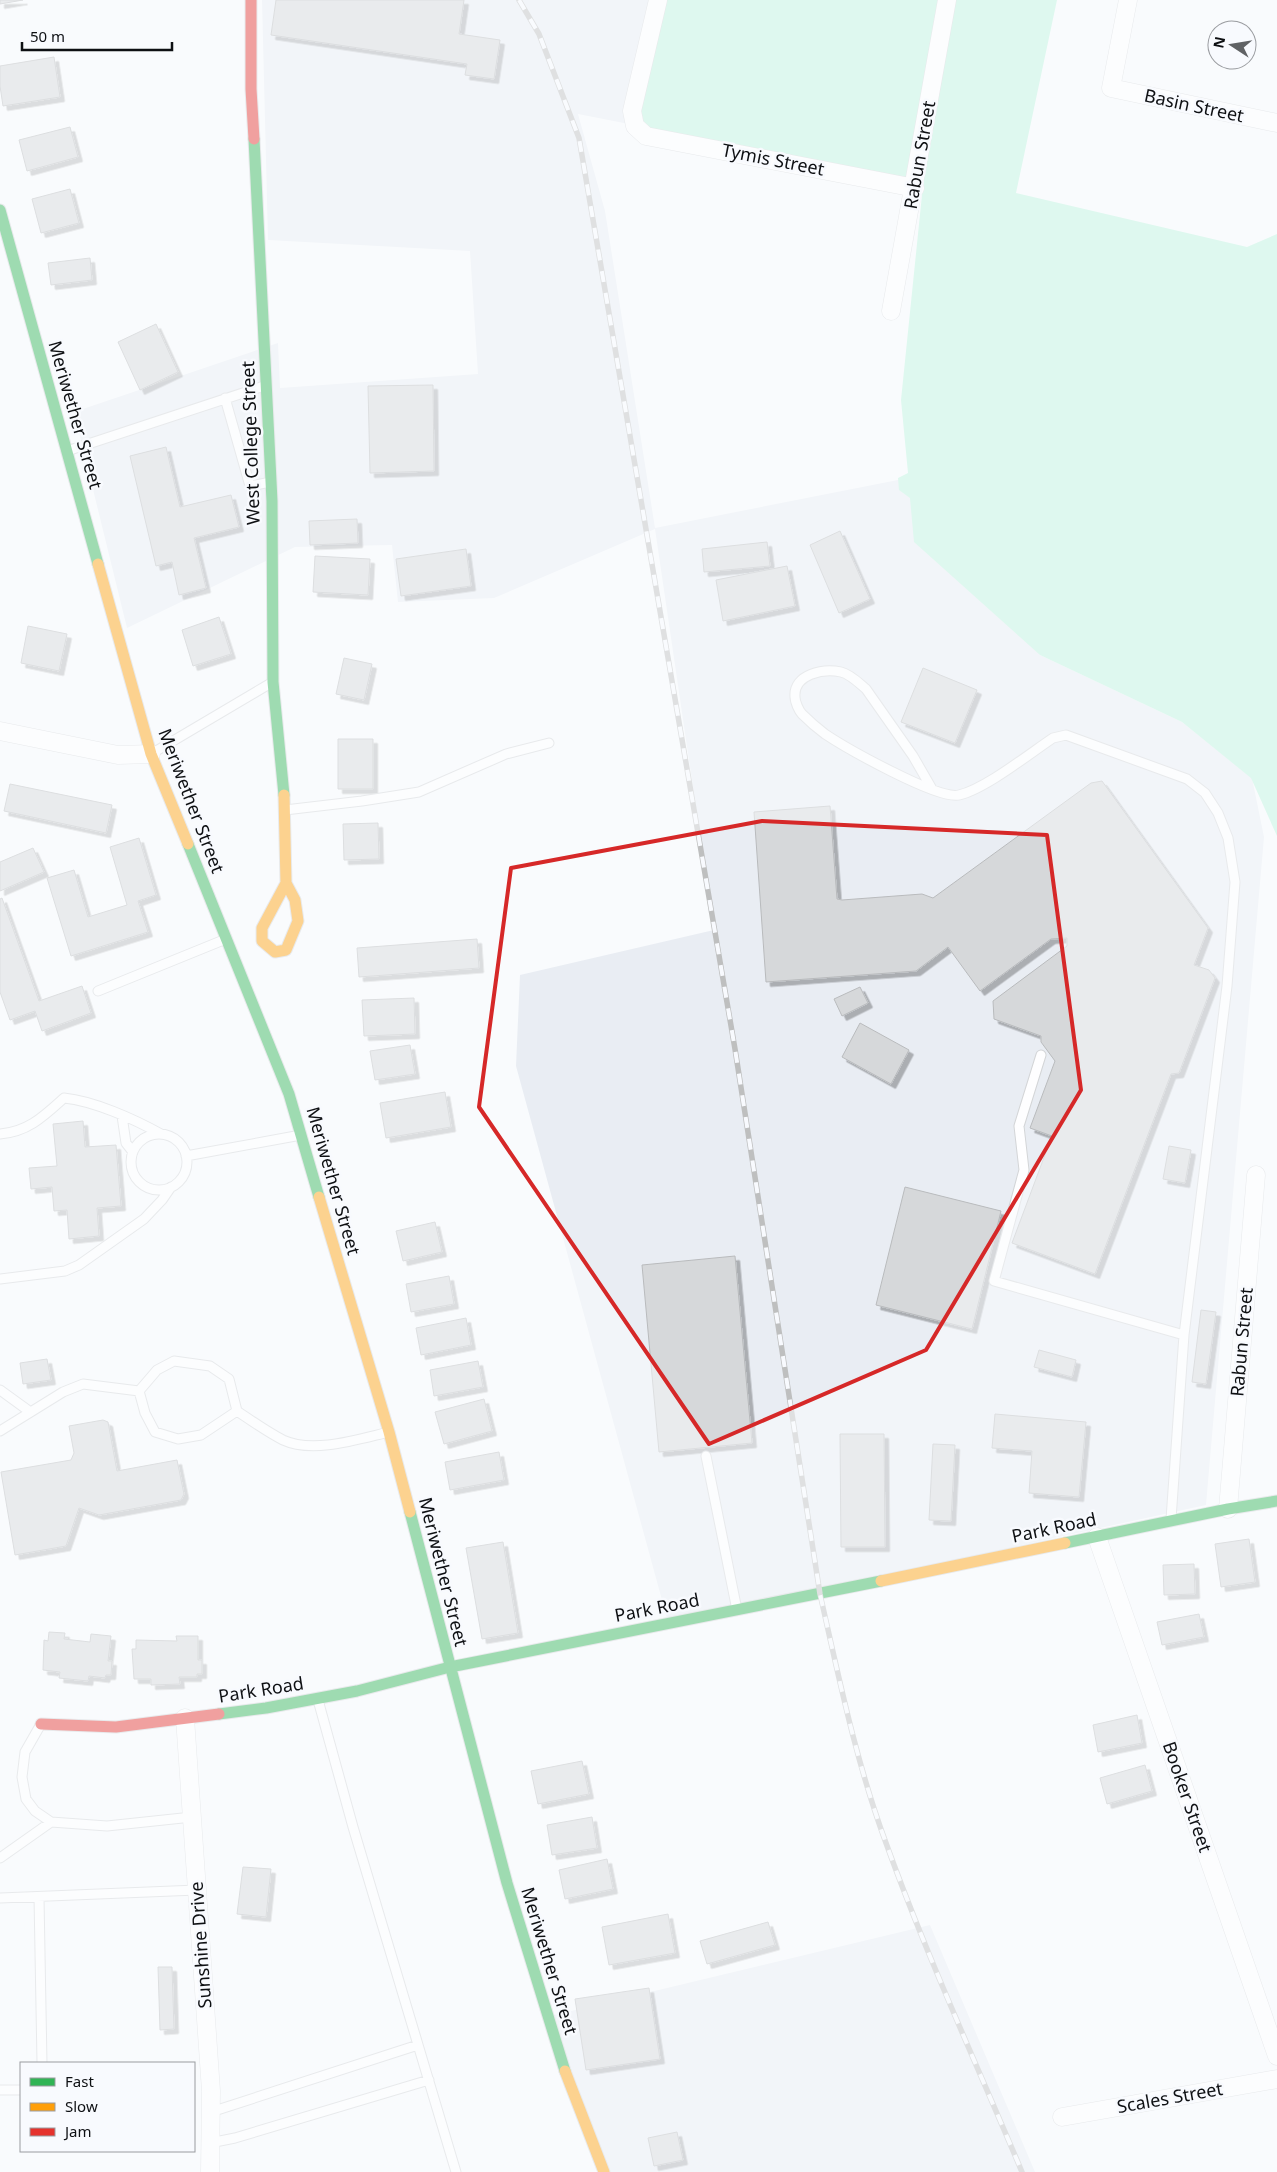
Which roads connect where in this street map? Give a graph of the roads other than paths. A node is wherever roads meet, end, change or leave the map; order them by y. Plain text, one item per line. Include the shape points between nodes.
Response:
1 (251, 0) edge
2 (658, 0) edge
3 (947, 0) edge
4 (1128, 0) edge
5 (1277, 123) edge
6 (915, 188) junction
7 (0, 210) edge
8 (891, 311) dead end
9 (266, 386) junction
10 (225, 398) junction
11 (67, 451) junction
12 (271, 482) junction
13 (273, 682) junction
14 (0, 731) edge
15 (549, 743) dead end
16 (151, 754) junction
17 (932, 789) junction
18 (285, 810) junction
19 (286, 884) junction
20 (226, 939) junction
21 (98, 991) dead end
22 (1041, 1055) dead end
23 (122, 1116) junction
24 (0, 1134) edge
25 (161, 1134) junction
26 (301, 1135) junction
27 (133, 1152) junction
28 (186, 1156) junction
29 (1256, 1175) dead end
30 (171, 1187) junction
31 (0, 1279) edge
32 (1184, 1335) junction
33 (0, 1390) edge
34 (139, 1391) junction
35 (29, 1411) junction
36 (237, 1411) junction
37 (0, 1431) edge
38 (389, 1432) junction
39 (706, 1456) dead end
40 (1277, 1501) edge
41 (1228, 1509) junction
42 (1171, 1521) junction
43 (1097, 1537) junction
44 (737, 1610) junction
45 (450, 1667) junction
46 (318, 1698) junction
47 (185, 1718) junction
48 (41, 1724) joint
49 (192, 1817) junction
50 (52, 1822) junction
51 (0, 1858) edge
52 (197, 1890) junction
53 (39, 1897) junction
54 (0, 1898) edge
55 (418, 2045) junction
56 (1277, 2056) edge
57 (42, 2062) edge
58 (1277, 2079) edge
59 (429, 2080) junction
60 (0, 2090) edge
61 (20, 2090) edge
62 (211, 2112) junction
63 (1062, 2117) dead end
64 (210, 2143) junction
65 (210, 2172) edge
66 (456, 2172) edge
67 (604, 2172) edge

1 - 9 street, West College Street via 251,89
2 - 6 street, Tymis Street via 632,111 635,126 646,136
3 - 6 street, Rabun Street
4 - 5 street, Basin Street via 1111,88
6 - 8 street, Rabun Street
7 - 11 street, Meriwether Street
9 - 10 lane
9 - 12 street, West College Street
10 - 11 lane
10 - 12 lane via 250,486
11 - 16 street, Meriwether Street
12 - 13 street, West College Street
13 - 16 lane
13 - 18 street, West College Street
14 - 16 street via 118,755
15 - 18 lane via 506,754 419,792
16 - 20 street, Meriwether Street
17 - 17 lane via 867,759 825,733 800,712 795,696 799,682 808,675 825,671 842,672 856,680 913,756
17 - 32 lane via 957,796 976,789 1053,738 1066,735 1187,779 1205,793 1218,813 1228,838 1234,882 1227,986
18 - 19 street, West College Street
19 - 19 street, West College Street via 262,928 262,940 275,952 286,950 298,921 295,900
20 - 21 lane
20 - 26 street, Meriwether Street via 289,1094
22 - 32 lane via 1019,1126 1024,1170 994,1281
23 - 24 lane via 81,1100 64,1098 36,1124 14,1133
23 - 25 lane
23 - 27 lane via 126,1143
25 - 27 lane via 144,1139
25 - 28 lane via 177,1141
26 - 28 lane
26 - 38 street, Meriwether Street
27 - 30 lane via 133,1171 144,1186 162,1190
28 - 30 lane via 184,1174
29 - 41 street, Rabun Street
30 - 31 lane via 144,1219 78,1265 65,1271
32 - 42 lane
33 - 35 lane
34 - 35 lane via 83,1384
34 - 36 lane via 144,1413 155,1432 178,1439 201,1435
34 - 36 lane via 157,1370 174,1361 210,1366 229,1379
35 - 37 lane
36 - 38 lane via 284,1440 303,1445 335,1444
38 - 45 street, Meriwether Street
39 - 44 lane
40 - 41 street, Park Road
41 - 42 street, Park Road
42 - 43 street, Park Road
43 - 44 street, Park Road
43 - 56 street, Booker Street
44 - 45 street, Park Road
45 - 46 street, Park Road
45 - 67 street, Meriwether Street via 507,1883 562,2062
46 - 47 street, Park Road
46 - 55 lane
47 - 48 street, Park Road via 116,1727
47 - 49 street, Sunshine Drive
48 - 50 lane via 25,1752 22,1777 26,1799 35,1811
49 - 50 lane via 107,1826
49 - 52 street, Sunshine Drive
50 - 51 lane
52 - 53 lane
52 - 62 street, Sunshine Drive
53 - 54 lane
53 - 57 lane
55 - 59 lane
55 - 62 lane
58 - 63 street, Scales Street
59 - 64 lane
59 - 66 lane
60 - 61 lane
62 - 64 street, Sunshine Drive
64 - 65 street, Sunshine Drive

